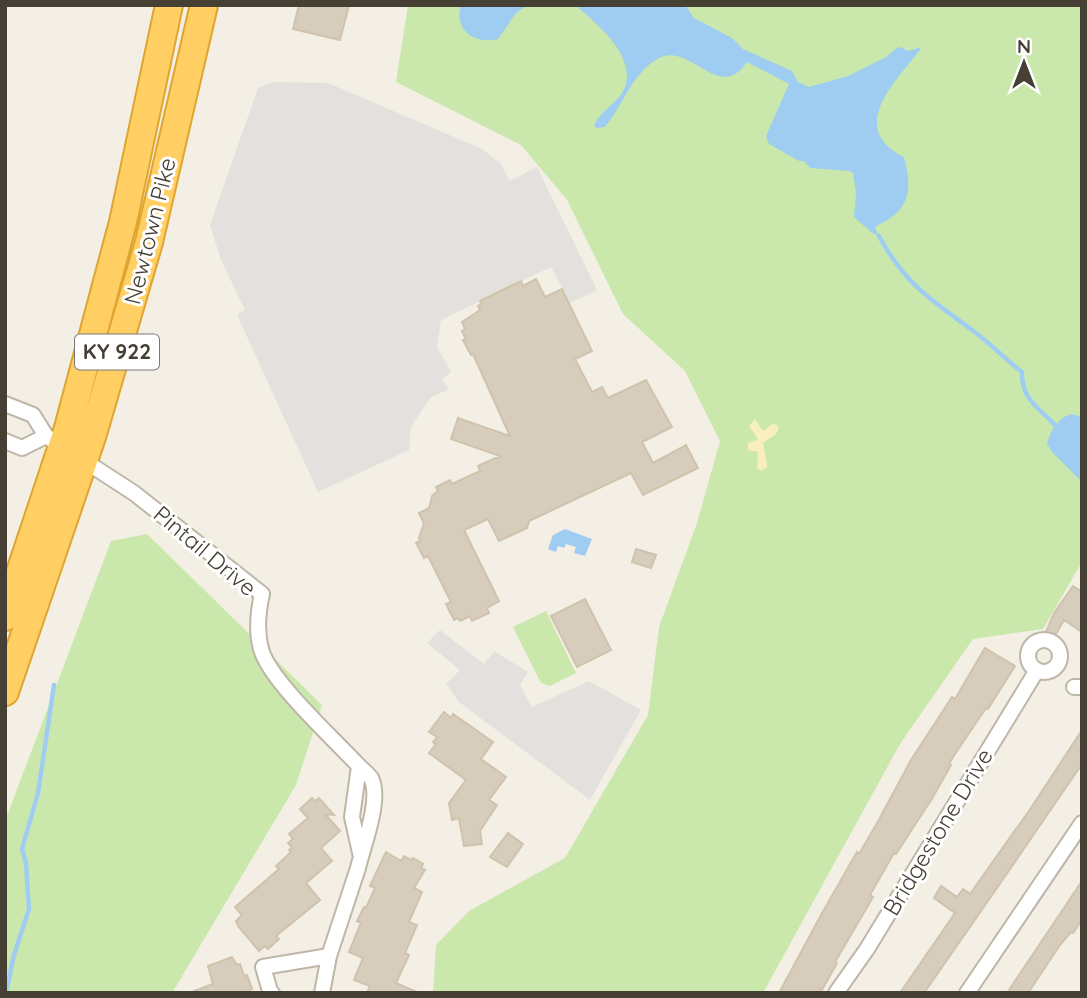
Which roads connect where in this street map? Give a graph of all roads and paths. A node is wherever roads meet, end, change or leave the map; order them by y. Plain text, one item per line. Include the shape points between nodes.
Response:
1 (169, 5) edge
2 (204, 5) edge
3 (5, 404) edge
4 (5, 441) edge
5 (64, 447) junction
6 (5, 617) edge
7 (1037, 670) dead end
8 (5, 692) edge
9 (1082, 823) edge
10 (329, 956) junction
11 (272, 993) edge
12 (322, 993) edge
13 (836, 993) edge
14 (967, 993) edge

1 - 5 highway, Newtown Pike / KY 922 via 122,222
2 - 5 highway, Newtown Pike / KY 922 via 149,242
3 - 5 street via 33,415
4 - 5 street via 22,448
5 - 6 highway, Newtown Pike / KY 922
5 - 8 highway, Newtown Pike / KY 922
5 - 10 street, Pintail Drive via 134,493 262,594 257,618 261,650 279,681 370,776 374,804
7 - 13 street, Bridgestone Drive
9 - 14 street
10 - 11 street via 263,967
10 - 12 street, Pintail Drive

